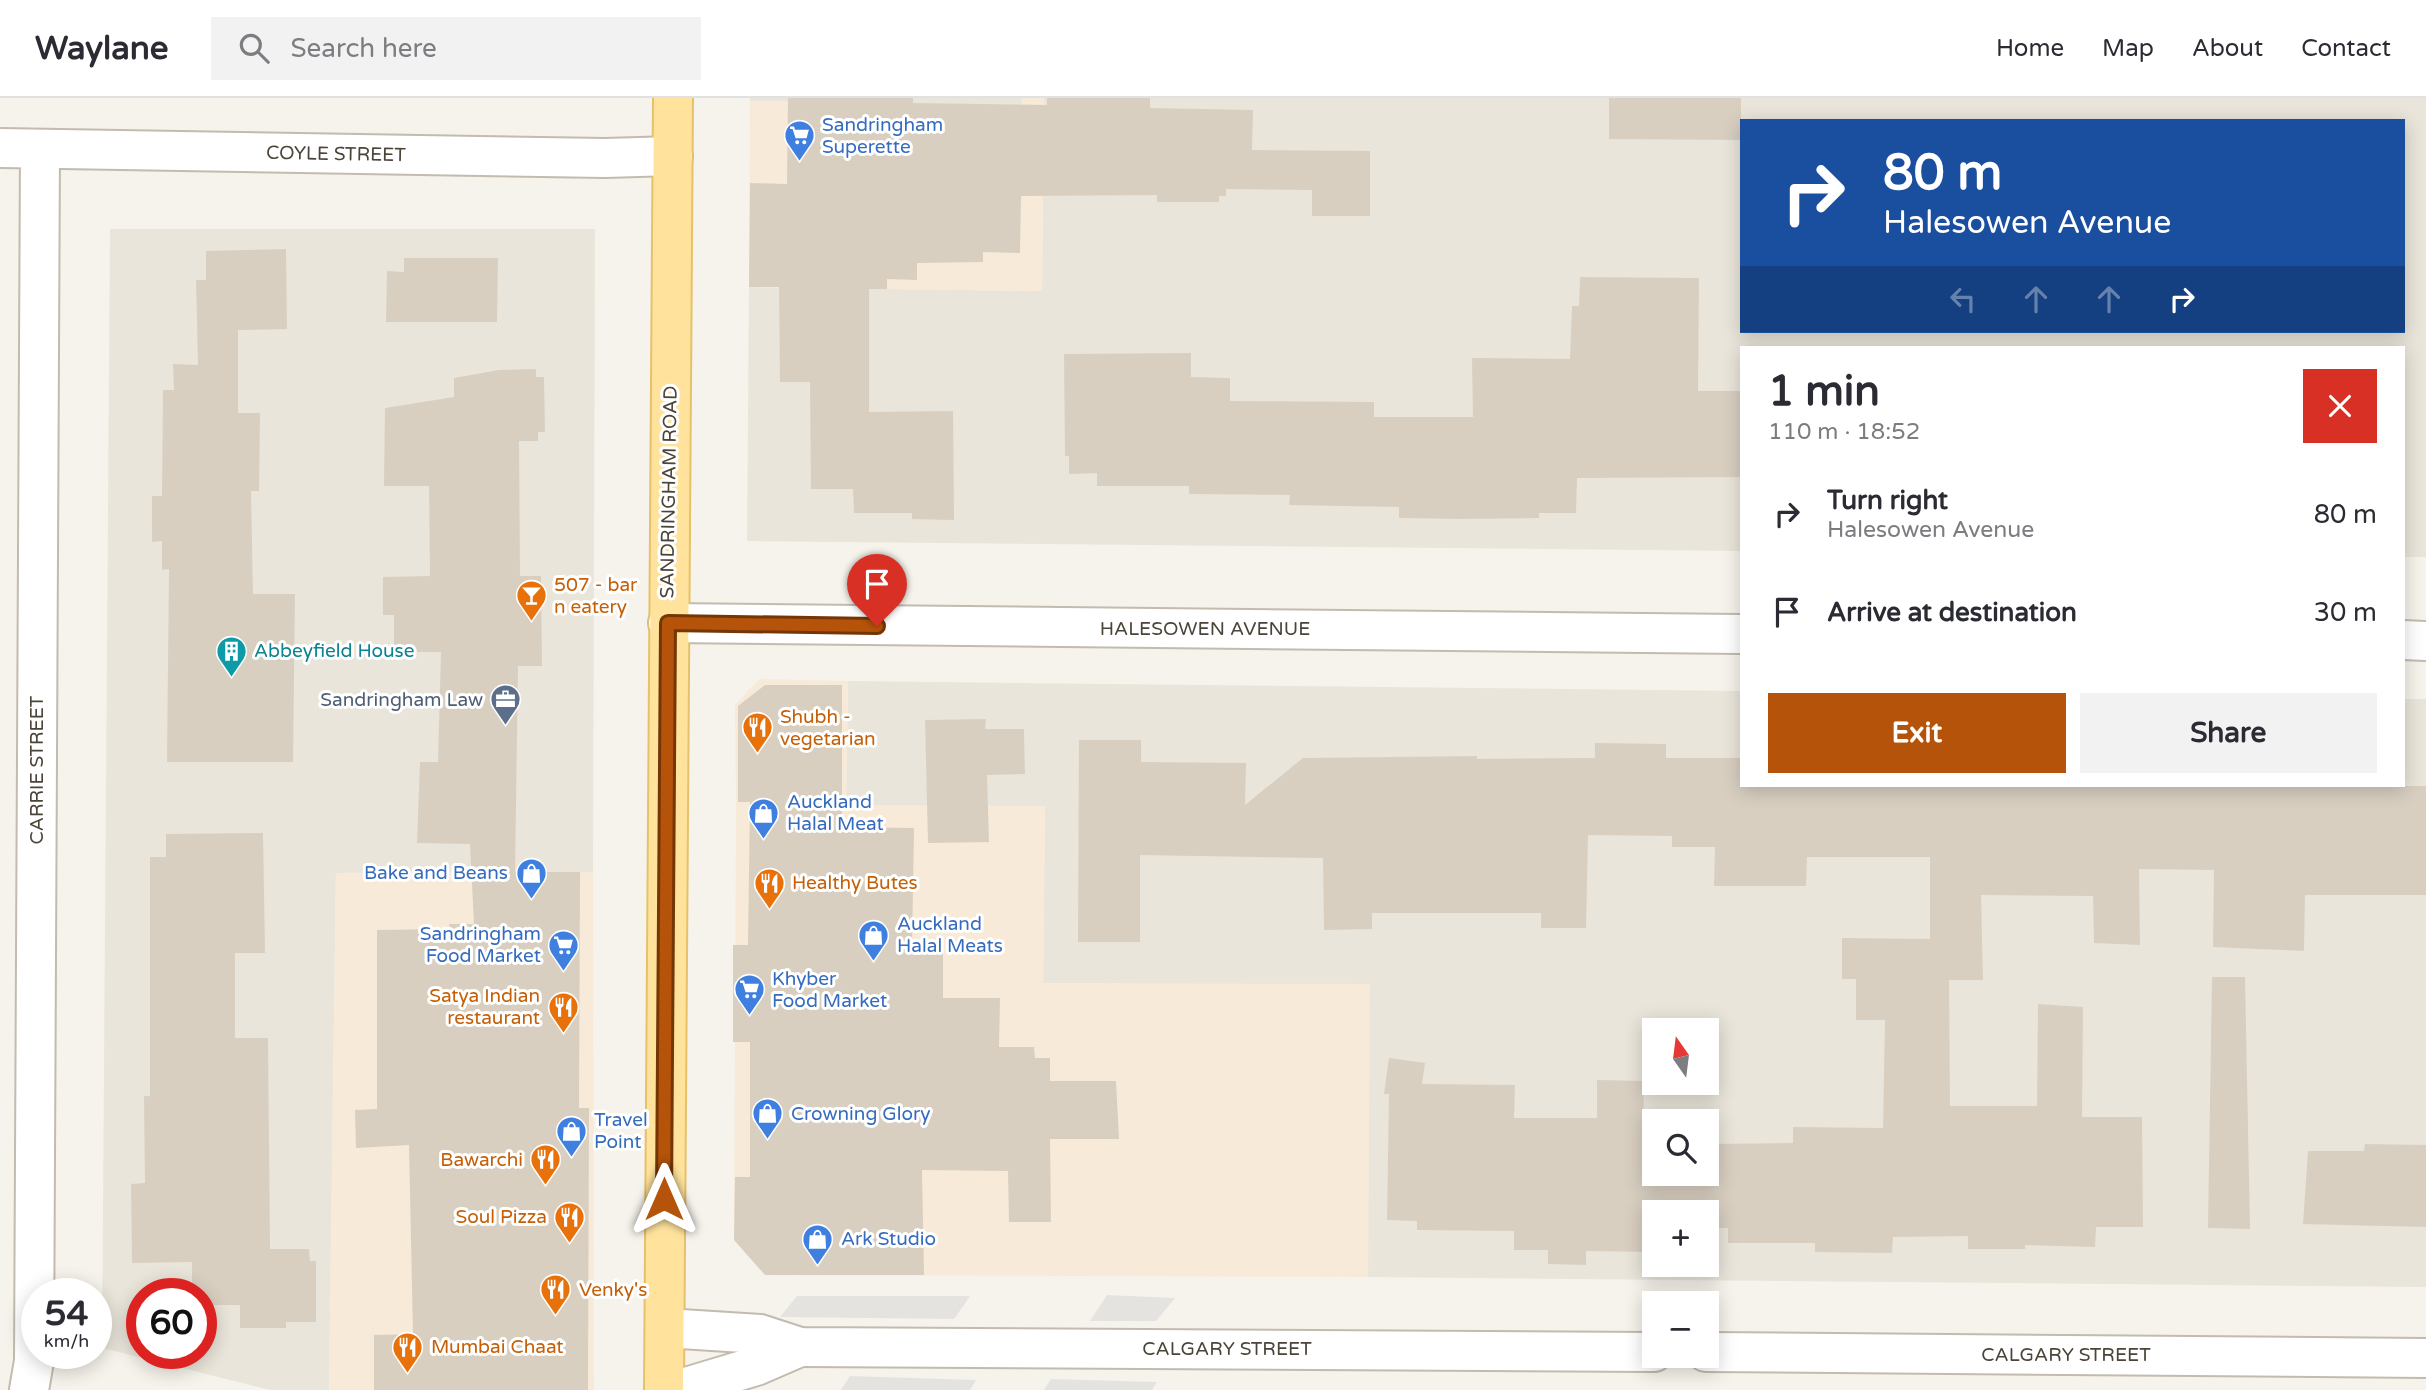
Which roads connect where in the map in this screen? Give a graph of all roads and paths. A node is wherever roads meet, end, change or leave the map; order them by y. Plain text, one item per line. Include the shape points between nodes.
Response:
1 (673, 98) edge
2 (0, 148) edge
3 (40, 149) junction
4 (673, 156) junction
5 (668, 623) junction
6 (1740, 634) edge
7 (2405, 640) edge
8 (2426, 641) edge
9 (665, 1328) junction
10 (800, 1347) junction
11 (1642, 1352) edge
12 (1719, 1352) edge
13 (2426, 1358) edge
14 (29, 1390) edge
15 (664, 1390) edge
16 (676, 1390) edge

1 - 4 main road, SANDRINGHAM ROAD
2 - 3 street, COYLE STREET
3 - 4 street, COYLE STREET
3 - 14 street, CARRIE STREET via 34,1361
4 - 5 main road, SANDRINGHAM ROAD
5 - 6 street, HALESOWEN AVENUE
5 - 9 main road, SANDRINGHAM ROAD
7 - 8 street
9 - 10 street, CALGARY STREET via 760,1334
9 - 15 main road, SANDRINGHAM ROAD
10 - 11 street, CALGARY STREET
10 - 16 street, CALGARY STREET via 756,1366
12 - 13 street, CALGARY STREET

